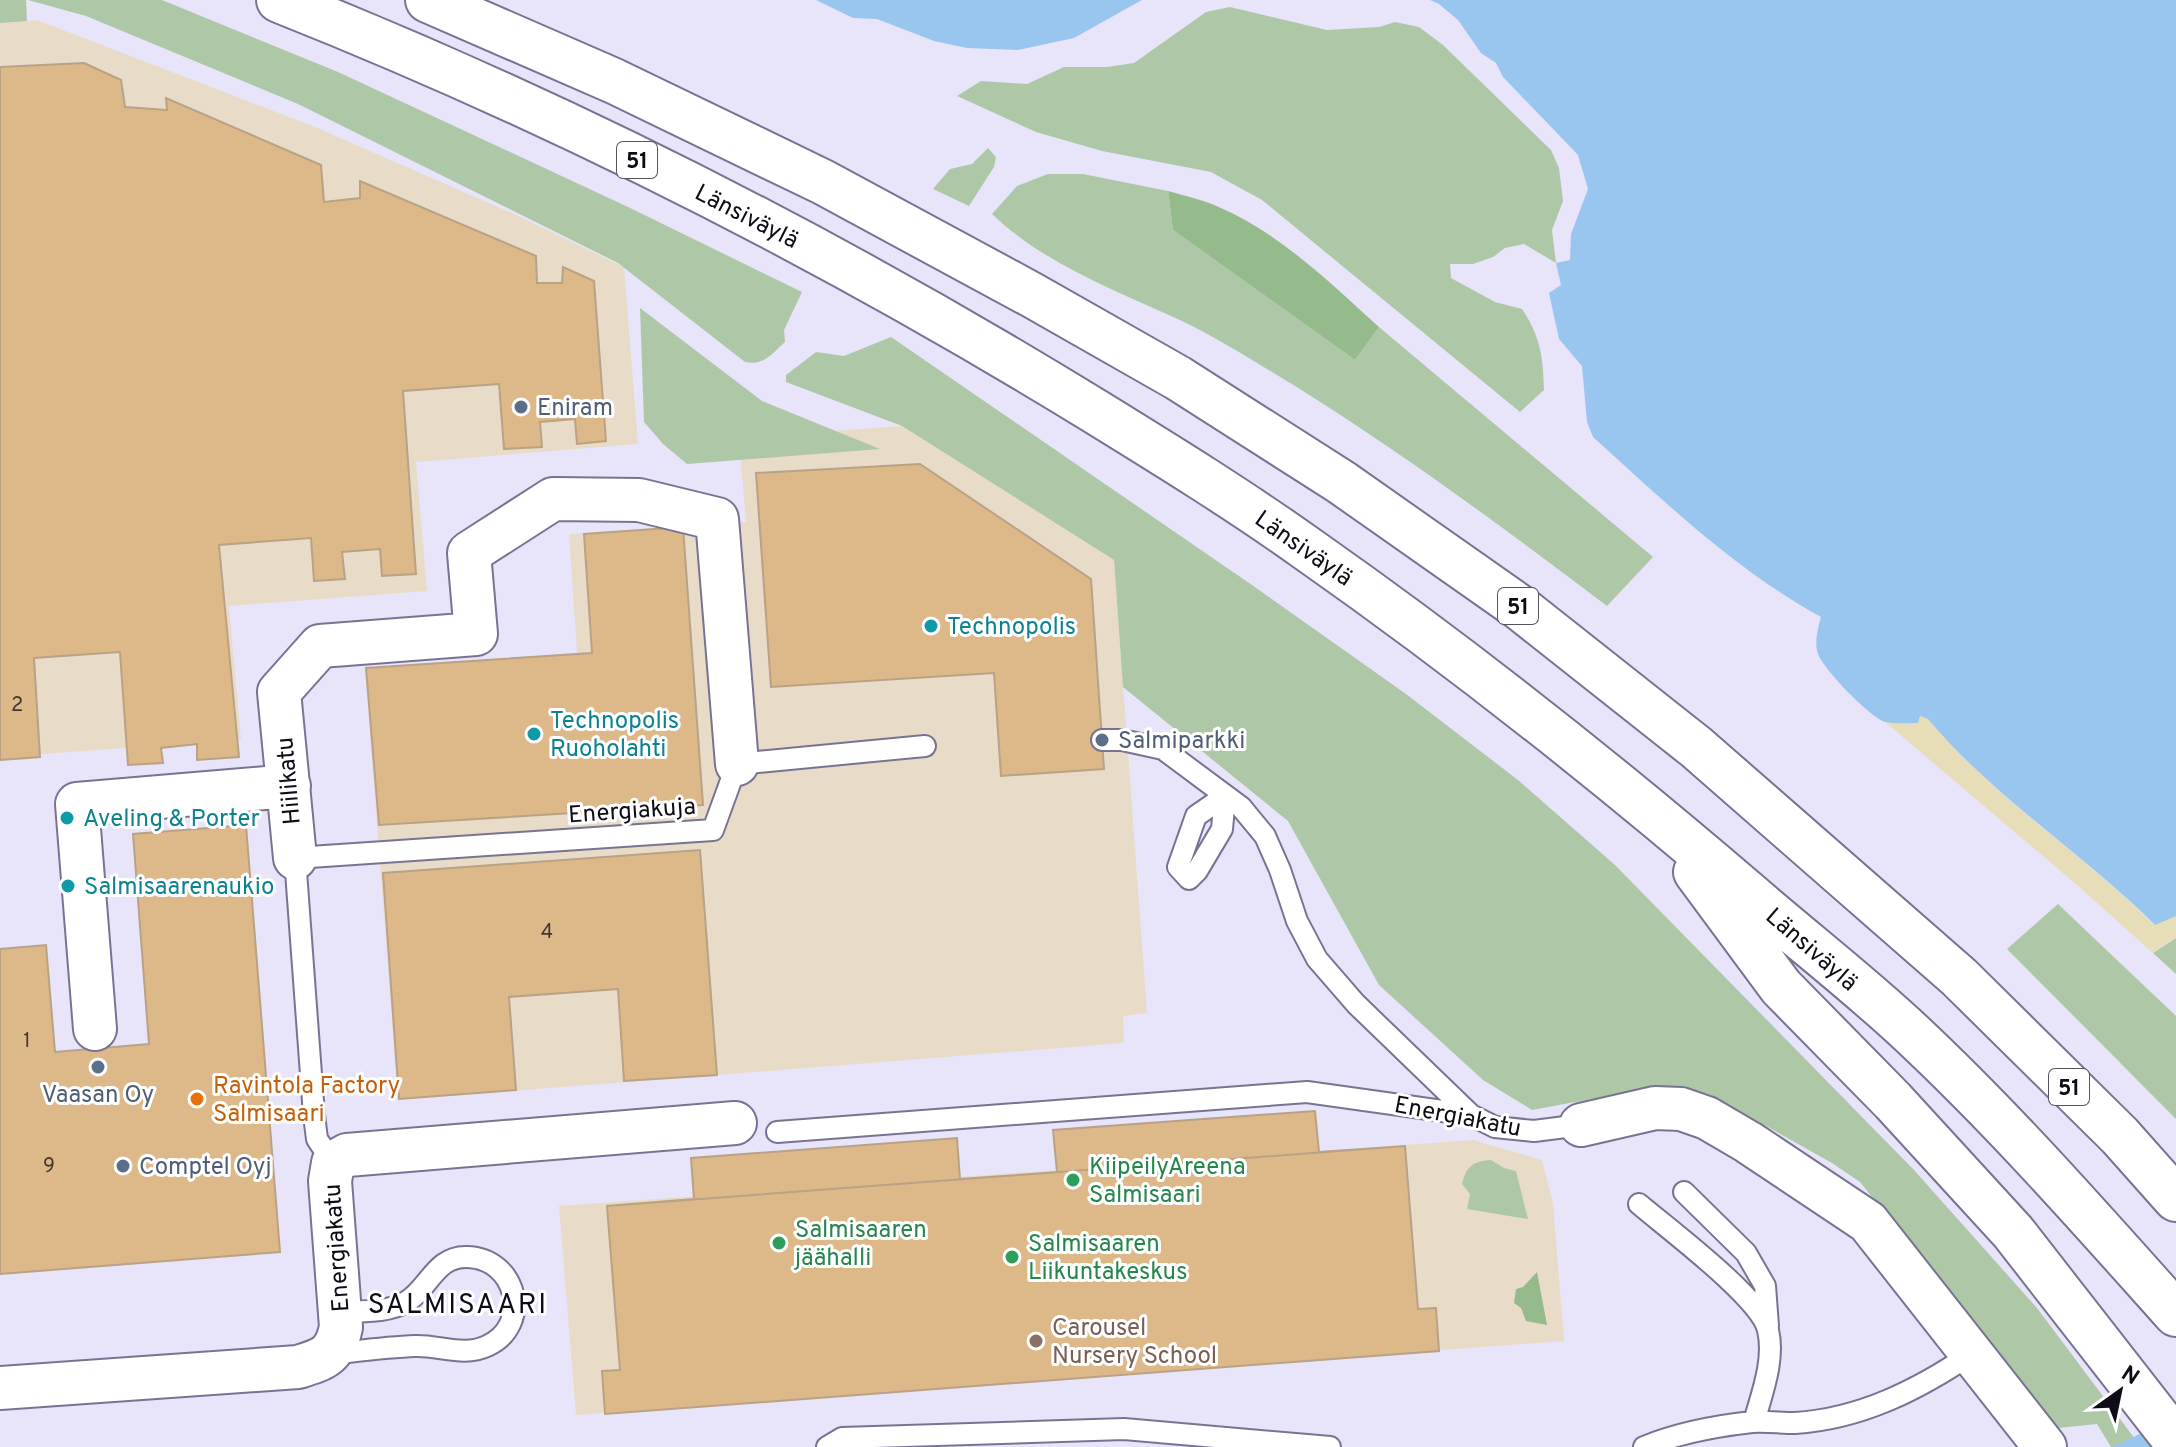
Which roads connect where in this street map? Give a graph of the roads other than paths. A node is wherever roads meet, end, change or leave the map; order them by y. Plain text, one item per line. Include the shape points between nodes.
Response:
1 (279, 0) edge
2 (428, 0) edge
3 (1102, 740) dead end
4 (925, 746) dead end
5 (737, 764) junction
6 (289, 786) junction
7 (1649, 809) junction
8 (295, 858) junction
9 (1959, 977) junction
10 (95, 1029) dead end
11 (1471, 1115) junction
12 (735, 1123) dead end
13 (1581, 1125) joint
14 (777, 1132) dead end
15 (2176, 1160) edge
16 (333, 1163) junction
17 (1684, 1192) dead end
18 (2176, 1199) edge
19 (1639, 1204) dead end
20 (340, 1312) junction
21 (2176, 1314) edge
22 (1768, 1326) junction
23 (330, 1354) junction
24 (1971, 1354) junction
25 (0, 1388) edge
26 (1754, 1422) junction
27 (2176, 1441) edge
28 (827, 1447) edge
29 (1330, 1447) edge
30 (1644, 1447) edge
31 (2045, 1447) edge

1 - 7 highway, Länsiväylä / 51 via 591,137 984,343 1305,547 1483,676
2 - 9 highway, 51 via 614,81 823,182 1032,295 1241,418 1519,607 1696,747
3 - 11 lane via 1163,749 1241,807 1265,836 1317,959
4 - 5 lane
5 - 6 street, Hiilikatu via 717,519 639,500 553,499 469,553 476,634 320,646 279,692
5 - 8 lane, Energiakuja via 713,830
6 - 8 street, Hiilikatu
6 - 10 street via 77,804
7 - 21 highway, Länsiväylä / 51 via 1910,1032 2048,1172
7 - 27 highway via 1781,987 2013,1232
8 - 16 lane, Hiilikatu via 314,1115 317,1139
9 - 15 highway
9 - 18 highway, 51
11 - 13 lane, Energiakatu via 1495,1127 1534,1131
11 - 14 lane, Energiakatu via 1307,1092
12 - 16 street, Energiakatu via 347,1155
13 - 24 street, Energiakatu via 1655,1108 1707,1118 1868,1222
16 - 20 street, Energiakatu
17 - 22 lane via 1746,1253 1765,1286
19 - 22 lane via 1746,1296
20 - 23 street, Energiakatu via 338,1341
20 - 23 lane via 401,1305 434,1271 463,1257 480,1258 505,1273 515,1300 508,1329 487,1347 459,1351 414,1346
22 - 26 lane via 1766,1381
23 - 25 street via 298,1367
24 - 26 lane via 1884,1404 1797,1423
24 - 31 street, Energiakatu
26 - 30 lane via 1673,1435
28 - 29 lane via 842,1438 1124,1429

